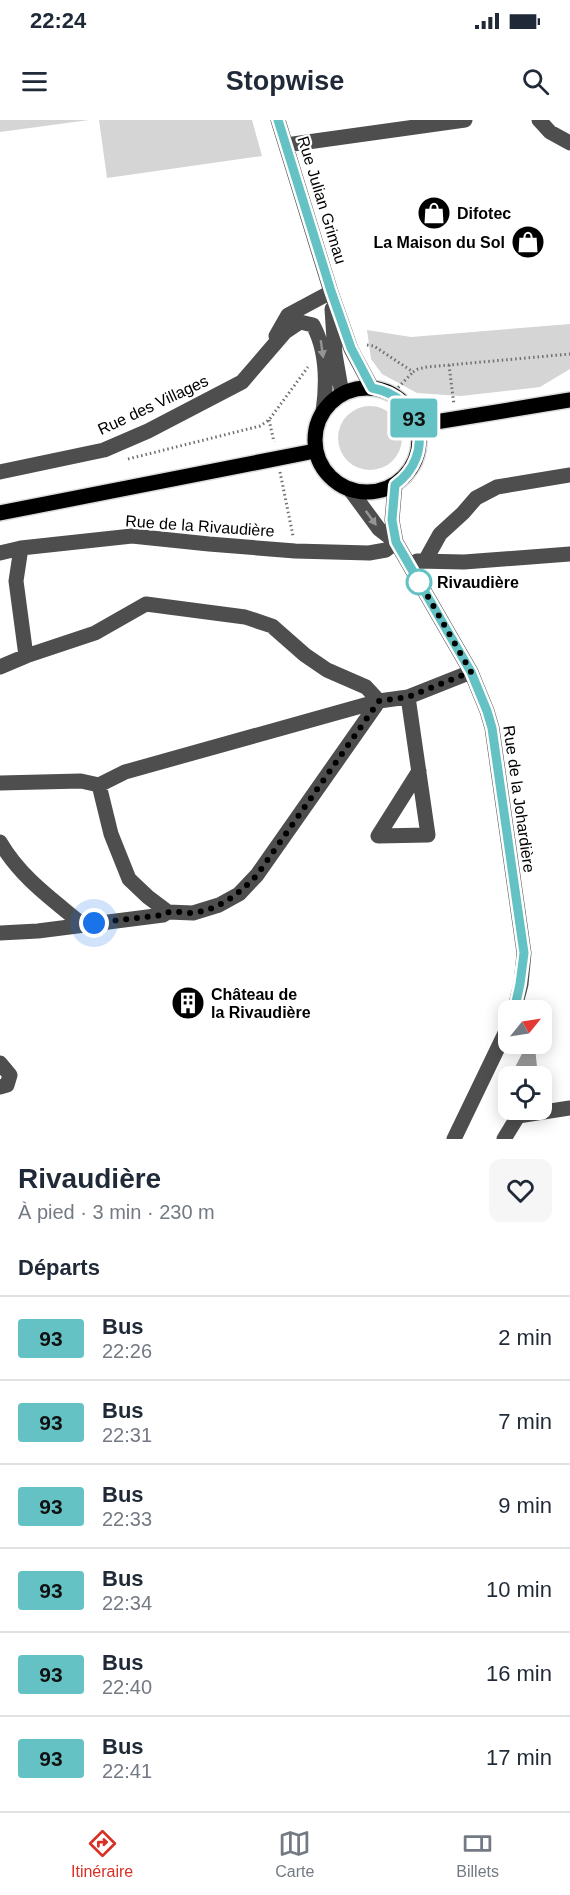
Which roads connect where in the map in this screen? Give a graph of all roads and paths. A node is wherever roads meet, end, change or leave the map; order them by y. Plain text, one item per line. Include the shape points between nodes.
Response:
1 (278, 120) edge
2 (465, 120) edge
3 (539, 120) edge
4 (570, 143) edge
5 (286, 145) junction
6 (331, 291) junction
7 (351, 348) junction
8 (270, 350) junction
9 (570, 354) edge
10 (323, 358) junction
11 (449, 365) junction
12 (413, 372) junction
13 (372, 388) junction
14 (342, 394) junction
15 (392, 394) junction
16 (570, 400) edge
17 (323, 412) junction
18 (455, 419) junction
19 (269, 420) junction
20 (417, 425) junction
21 (315, 450) junction
22 (277, 458) junction
23 (118, 461) dead end
24 (0, 472) edge
25 (570, 475) edge
26 (395, 485) junction
27 (351, 490) junction
28 (0, 513) edge
29 (396, 542) junction
30 (21, 548) junction
31 (295, 550) junction
32 (0, 553) edge
33 (570, 554) edge
34 (425, 561) junction
35 (408, 562) junction
36 (26, 656) junction
37 (0, 667) edge
38 (471, 672) junction
39 (408, 697) junction
40 (379, 701) junction
41 (419, 771) junction
42 (0, 783) edge
43 (99, 785) junction
44 (0, 842) edge
45 (168, 912) junction
46 (83, 925) junction
47 (0, 933) edge
48 (516, 1000) edge
49 (498, 1048) edge
50 (0, 1063) edge
51 (0, 1087) edge
52 (570, 1108) edge
53 (454, 1139) edge
54 (504, 1139) edge

1 - 5 street, Rue Julian Grimau
2 - 5 street
3 - 4 street via 550,132
5 - 6 street, Rue Julian Grimau
6 - 7 street, Rue Julian Grimau
6 - 8 street via 288,315
6 - 14 street, Rue Julian Grimau
7 - 12 path via 374,346
7 - 13 street, Rue Julian Grimau
8 -> 10 street via 300,322 313,325 321,339
8 - 24 street, Rue des Villages via 242,382 148,431 104,450
9 - 11 path
10 - 17 street
10 - 19 path via 309,366
11 - 12 path
11 - 18 path
12 - 15 path
13 - 14 main road
13 - 15 main road
14 - 17 main road
15 - 20 main road via 408,407
16 - 18 main road
17 - 21 main road via 315,431
18 - 20 main road
19 - 22 path
19 - 23 path via 250,429
20 - 26 main road via 419,444 414,464
21 - 22 main road
21 - 27 main road via 331,479
22 - 28 main road
22 - 31 path
25 - 34 street via 497,487 476,498 440,534
26 - 27 main road via 369,493
26 - 29 street, Rue de la Johardière via 392,520
27 -> 29 street, Rue de la Johardière via 379,529
29 - 31 street, Rue de la Rivaudière via 386,550 369,553
29 - 35 street, Rue de la Johardière
30 - 31 street, Rue de la Rivaudière via 132,536
30 - 32 street, Rue de la Rivaudière
30 - 36 street via 16,580
33 - 34 street
34 - 35 street
35 - 38 street, Rue de la Johardière
36 - 37 street
36 - 40 street via 95,633 146,604 245,617 272,626 305,655 327,670 366,687
38 - 39 street
38 - 48 street, Rue de la Johardière via 492,728 524,953
39 - 40 street
39 - 41 street
40 - 43 street via 125,772
40 - 45 street via 257,875 239,894 192,913
41 - 41 street via 396,808 378,836 428,835
42 - 43 street via 81,781
43 - 45 street via 111,834 129,879
44 - 46 street via 29,881
45 - 46 street
46 - 47 street
49 - 53 street
50 - 51 street via 10,1075 7,1085
52 - 54 street via 518,1116

